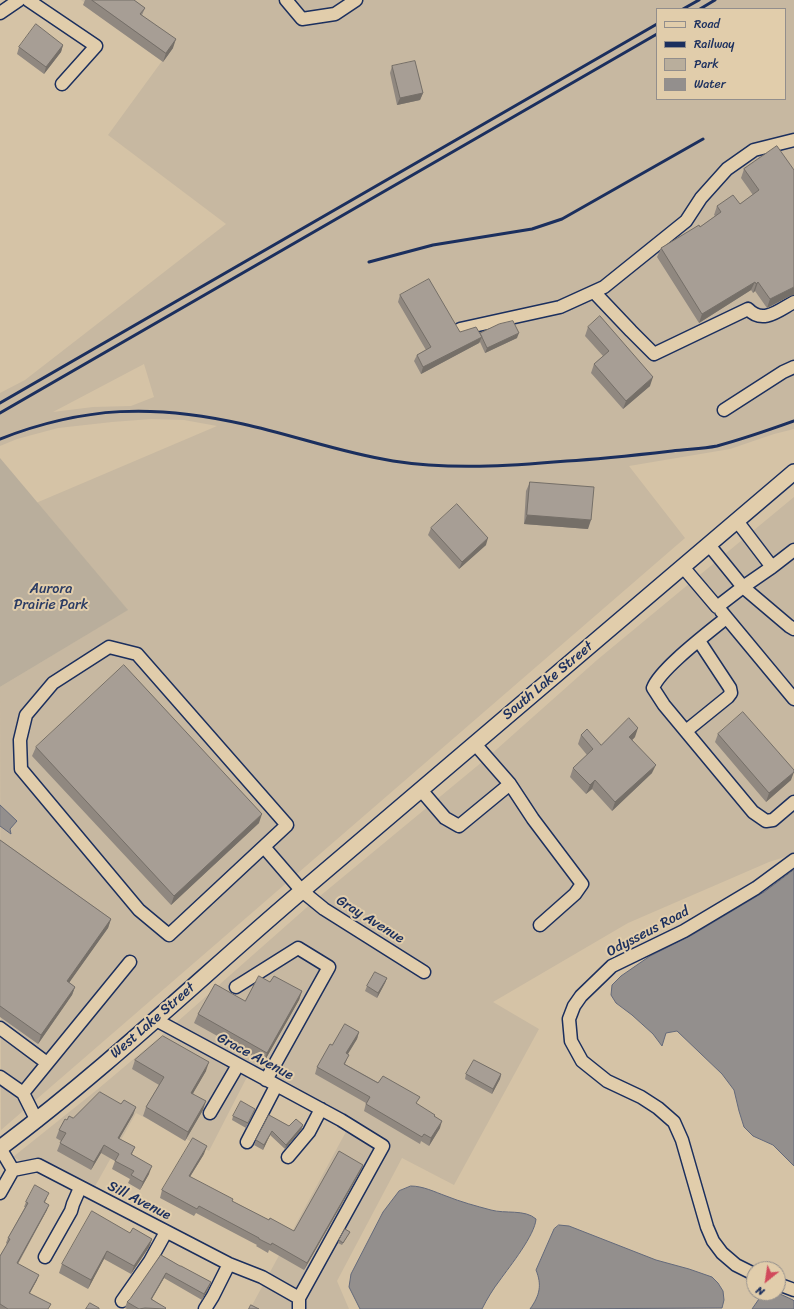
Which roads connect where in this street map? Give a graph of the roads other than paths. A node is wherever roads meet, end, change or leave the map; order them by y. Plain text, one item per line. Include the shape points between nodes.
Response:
1 (19, 0) edge
2 (28, 0) edge
3 (286, 0) edge
4 (356, 0) edge
5 (0, 13) edge
6 (62, 84) dead end
7 (794, 140) edge
8 (594, 292) junction
9 (794, 302) edge
10 (460, 329) edge
11 (794, 366) edge
12 (724, 410) dead end
13 (794, 472) edge
14 (738, 521) junction
15 (709, 545) junction
16 (794, 550) edge
17 (683, 567) junction
18 (772, 567) junction
19 (743, 587) junction
20 (717, 607) junction
21 (726, 618) junction
22 (794, 629) edge
23 (698, 641) junction
24 (794, 699) edge
25 (686, 732) junction
26 (475, 744) junction
27 (510, 784) junction
28 (421, 790) junction
29 (794, 802) edge
30 (264, 847) junction
31 (794, 860) edge
32 (302, 891) junction
33 (540, 925) dead end
34 (130, 962) dead end
35 (424, 972) dead end
36 (236, 987) dead end
37 (156, 1020) junction
38 (0, 1028) edge
39 (47, 1064) junction
40 (238, 1065) junction
41 (0, 1077) edge
42 (271, 1083) junction
43 (23, 1093) junction
44 (321, 1109) junction
45 (210, 1113) dead end
46 (37, 1121) junction
47 (247, 1142) dead end
48 (0, 1148) edge
49 (288, 1157) dead end
50 (13, 1170) junction
51 (80, 1188) junction
52 (0, 1193) edge
53 (166, 1232) junction
54 (45, 1257) dead end
55 (229, 1264) junction
56 (746, 1270) edge
57 (122, 1300) dead end
58 (299, 1304) edge
59 (205, 1309) edge

1 - 5 street
2 - 6 street via 96,46
3 - 4 street via 302,19 335,14
7 - 8 street via 754,150 727,169 701,198 686,221 604,287
8 - 9 street via 654,354 748,309 753,315 767,316
8 - 10 street via 560,307
11 - 12 street
13 - 14 main road, South Lake Street
14 - 15 main road, South Lake Street
14 - 18 street
15 - 17 main road, South Lake Street
15 - 19 street
16 - 18 street
17 - 20 street
17 - 26 main road, South Lake Street
18 - 19 street
19 - 20 street
19 - 22 street
20 - 21 street
21 - 23 street
21 - 24 street
23 - 25 street via 669,667 655,682 653,688
23 - 25 street via 731,693
25 - 29 street via 753,812 766,821 773,820
26 - 27 street
26 - 28 main road, South Lake Street
27 - 28 street via 459,826 445,818
27 - 33 street via 532,819 582,884 575,894
28 - 32 main road, South Lake Street
30 - 30 street via 169,935 140,910 21,769 20,740 26,714 53,683 109,647 138,654 287,825
30 - 32 street, Gray Avenue
31 - 56 street, Odysseus Road via 756,888 684,931 612,966 581,996 574,1006 570,1019 571,1041 582,1061 607,1081 641,1097 674,1122 682,1140 713,1242 736,1265
32 - 35 street, Gray Avenue via 324,909
32 - 37 main road, West Lake Street
34 - 39 street
36 - 42 street via 298,948 329,967
37 - 40 street, Grace Avenue
37 - 46 main road, West Lake Street
38 - 39 street
39 - 43 street
40 - 42 street, Grace Avenue
40 - 45 street
41 - 43 street
42 - 44 street, Grace Avenue
42 - 47 street
43 - 46 street
44 - 49 street via 309,1132
44 - 58 street, Grace Avenue via 383,1146
46 - 48 main road, West Lake Street
48 - 50 street
50 - 51 street, Sill Avenue via 38,1165
50 - 52 street
51 - 53 street, Sill Avenue
51 - 54 street via 71,1211
53 - 55 street, Sill Avenue
53 - 57 street via 150,1261
55 - 58 street, Sill Avenue via 251,1272
55 - 59 street

